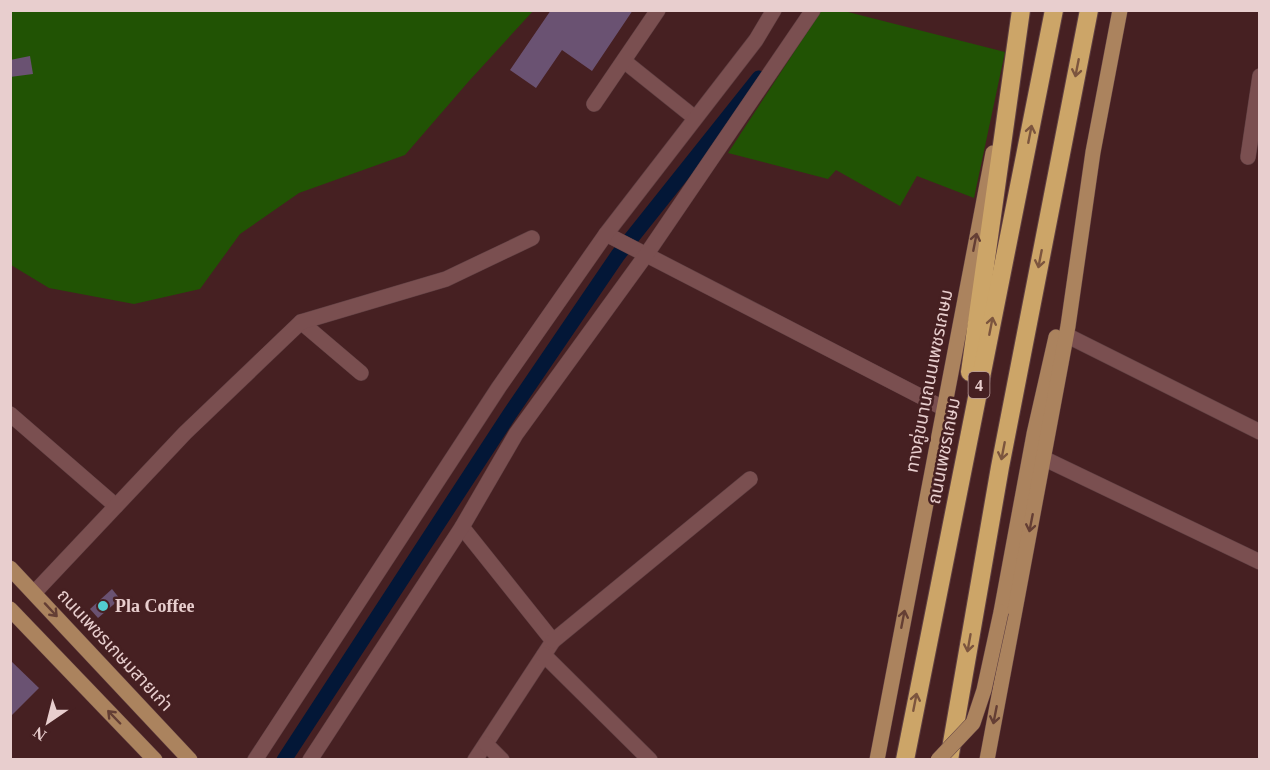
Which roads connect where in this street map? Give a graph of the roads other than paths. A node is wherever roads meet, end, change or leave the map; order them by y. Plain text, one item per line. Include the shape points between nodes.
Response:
1 (658, 10) edge
2 (774, 10) edge
3 (813, 10) edge
4 (1020, 10) edge
5 (1054, 10) edge
6 (1089, 10) edge
7 (1119, 10) edge
8 (624, 61) junction
9 (1260, 76) edge
10 (594, 104) dead end
11 (695, 118) junction
12 (1092, 152) junction
13 (1248, 157) dead end
14 (610, 236) junction
15 (531, 238) dead end
16 (642, 253) junction
17 (301, 321) junction
18 (1066, 335) junction
19 (361, 373) dead end
20 (944, 408) junction
21 (10, 414) edge
22 (1260, 432) edge
23 (1043, 458) junction
24 (750, 479) dead end
25 (116, 506) junction
26 (462, 526) junction
27 (946, 552) junction
28 (1260, 562) edge
29 (10, 568) edge
30 (34, 593) junction
31 (12, 614) edge
32 (554, 641) junction
33 (544, 655) junction
34 (486, 744) junction
35 (155, 759) edge
36 (190, 759) edge
37 (255, 759) edge
38 (310, 759) edge
39 (475, 759) edge
40 (502, 759) edge
41 (650, 759) edge
42 (877, 759) edge
43 (905, 759) edge
44 (938, 759) edge
45 (949, 759) edge
46 (987, 759) edge

1 - 8 street
2 - 11 street via 756,40
3 - 16 street
20 -> 4 main road, ทางคู่ขนานถนนเพชรเกษม / 4
4 - 27 highway
27 -> 5 highway, ถนนเพชรเกษม / 4
6 -> 45 highway, 4 via 1000,467
7 - 12 main road
8 - 10 street
8 - 11 street
9 - 13 street
11 - 14 street
12 - 18 main road
12 - 44 main road, bridge via 984,690 973,723
14 - 16 street
14 - 37 street via 499,387
15 - 17 street via 446,279
16 - 20 street
16 - 26 street via 516,434
17 - 19 street
17 - 25 street
18 - 22 street
18 - 23 main road
42 -> 20 main road, ทางคู่ขนานถนนเพชรเกษม / 4
21 - 25 street
23 - 28 street
23 -> 46 main road
24 - 32 street
25 - 30 street
26 - 32 street
26 - 38 street
43 -> 27 highway, ถนนเพชรเกษม / 4
29 - 30 main road, ถนนเพชรเกษมสายเก่า
30 -> 36 main road, ถนนเพชรเกษมสายเก่า
35 -> 31 main road
32 - 33 street
33 - 34 street
33 - 41 street
34 - 39 street
34 - 40 street

